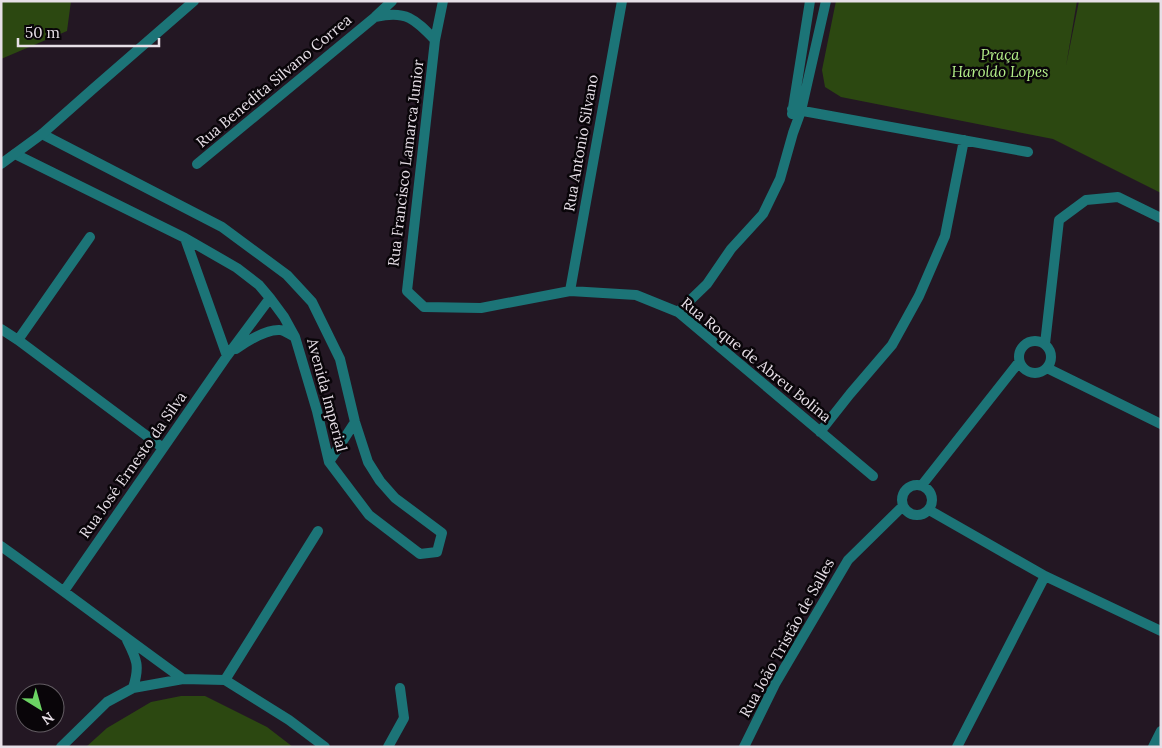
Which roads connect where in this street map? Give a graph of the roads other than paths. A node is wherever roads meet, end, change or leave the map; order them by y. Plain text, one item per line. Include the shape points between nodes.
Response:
1 (194, 1) edge
2 (392, 1) edge
3 (444, 1) edge
4 (622, 1) edge
5 (810, 1) edge
6 (826, 1) edge
7 (375, 17) junction
8 (435, 40) junction
9 (797, 110) junction
10 (42, 134) junction
11 (964, 140) junction
12 (1028, 152) dead end
13 (15, 154) junction
14 (1, 164) edge
15 (197, 164) dead end
16 (1161, 218) edge
17 (90, 237) dead end
18 (185, 238) junction
19 (570, 290) junction
20 (406, 291) joint
21 (270, 298) junction
22 (678, 312) junction
23 (1, 329) edge
24 (295, 337) junction
25 (18, 340) junction
26 (1045, 344) junction
27 (227, 356) junction
28 (1019, 362) junction
29 (1047, 368) junction
30 (355, 422) junction
31 (1161, 424) edge
32 (820, 432) junction
33 (163, 448) junction
34 (329, 462) junction
35 (873, 476) dead end
36 (922, 486) junction
37 (903, 506) junction
38 (929, 510) junction
39 (318, 531) dead end
40 (1, 546) edge
41 (1045, 576) junction
42 (64, 591) junction
43 (1161, 631) edge
44 (127, 639) junction
45 (183, 679) junction
46 (225, 680) junction
47 (134, 688) junction
48 (400, 688) dead end
49 (1161, 731) edge
50 (62, 747) edge
51 (325, 747) edge
52 (388, 747) edge
53 (744, 747) edge
54 (957, 747) edge
55 (1153, 747) edge

1 - 10 street
2 - 7 street, Rua Benedita Silvano Correa
3 - 8 street, Rua Francisco Lamarca Junior
4 - 19 street, Rua Antonio Silvano
5 - 9 street
6 - 9 street
7 - 8 street via 390,14 406,16 420,24
7 - 15 street, Rua Benedita Silvano Correa
8 - 20 street, Rua Francisco Lamarca Junior
9 - 11 street
9 - 22 street via 780,179 763,214 707,284
10 - 13 street
10 - 30 street, Avenida Imperial via 222,227 287,275 312,302 340,359
11 - 12 street
11 - 32 street via 945,236 918,296 892,345
13 - 14 street
13 - 18 street, Avenida Imperial
16 - 26 street via 1118,197 1086,200 1059,220
17 - 25 street
18 - 21 street, Avenida Imperial via 237,268
18 - 27 street
19 - 20 street, Rua Roque de Abreu Bolina via 481,308 424,307
19 - 22 street, Rua Roque de Abreu Bolina via 636,295
21 - 24 street, Avenida Imperial
21 - 27 street, Rua José Ernesto da Silva
22 - 32 street, Rua Roque de Abreu Bolina
23 - 25 street
24 - 27 street, Rua José Ernesto da Silva via 280,330 269,332 250,339
24 - 34 street, Avenida Imperial
25 - 33 street
26 - 28 street via 1034,341 1024,345 1018,354
26 - 29 street via 1050,353
27 - 33 street, Rua José Ernesto da Silva
28 - 29 street via 1032,374
28 - 36 street
29 - 31 street
30 - 34 street
30 - 34 street, Avenida Imperial via 368,462 380,481 395,498 442,533 437,552 420,554 369,515
32 - 35 street, Rua Roque de Abreu Bolina
33 - 42 street, Rua José Ernesto da Silva
36 - 37 street via 906,489
36 - 38 street via 931,494
37 - 38 street via 915,515
37 - 53 street, Rua João Tristão de Salles via 848,560 775,684
38 - 41 street
39 - 46 street
40 - 42 street
41 - 43 street
41 - 54 street
42 - 44 street
44 - 45 street
44 - 47 street via 136,658 138,674
45 - 46 street
45 - 47 street
46 - 51 street
47 - 50 street via 107,702
48 - 52 street via 404,718
49 - 55 street

